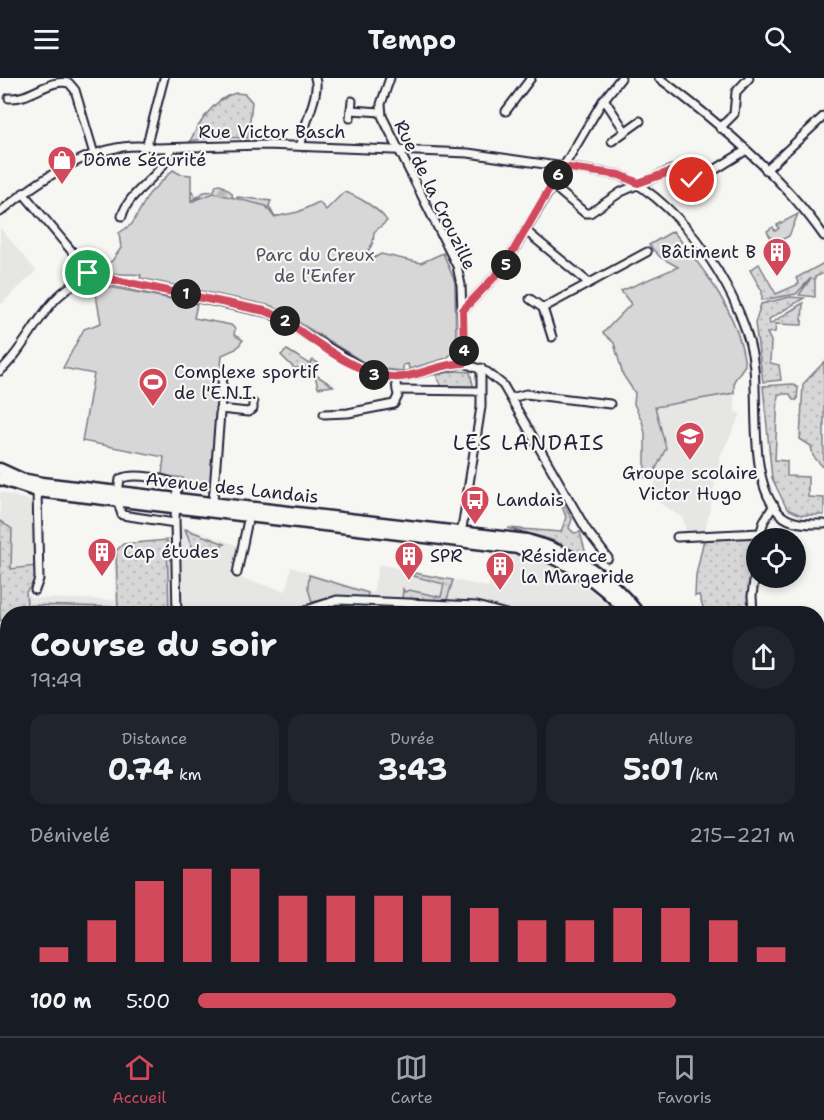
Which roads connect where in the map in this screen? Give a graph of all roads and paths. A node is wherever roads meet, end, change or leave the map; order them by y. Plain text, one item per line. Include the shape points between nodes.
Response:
1 (164, 78) edge
2 (315, 78) edge
3 (390, 78) edge
4 (531, 78) edge
5 (621, 78) edge
6 (659, 78) edge
7 (749, 78) edge
8 (9, 98) dead end
9 (604, 99) junction
10 (352, 101) dead end
11 (506, 111) dead end
12 (381, 112) junction
13 (824, 116) edge
14 (640, 121) dead end
15 (720, 129) junction
16 (625, 131) junction
17 (612, 141) dead end
18 (147, 144) junction
19 (301, 146) junction
20 (171, 148) junction
21 (398, 150) junction
22 (745, 152) junction
23 (94, 154) junction
24 (562, 167) junction
25 (766, 170) junction
26 (638, 183) junction
27 (552, 184) junction
28 (23, 193) junction
29 (0, 212) edge
30 (122, 216) dead end
31 (526, 231) junction
32 (824, 236) edge
33 (647, 252) dead end
34 (89, 279) junction
35 (589, 283) junction
36 (530, 299) dead end
37 (543, 308) junction
38 (463, 310) junction
39 (552, 337) dead end
40 (464, 363) junction
41 (481, 368) junction
42 (0, 371) edge
43 (223, 375) dead end
44 (395, 377) junction
45 (397, 390) junction
46 (480, 391) junction
47 (511, 398) junction
48 (253, 403) dead end
49 (610, 404) dead end
50 (220, 409) junction
51 (324, 414) dead end
52 (0, 469) edge
53 (0, 479) edge
54 (0, 486) edge
55 (17, 486) junction
56 (37, 491) junction
57 (117, 496) junction
58 (213, 502) junction
59 (176, 503) junction
60 (774, 505) junction
61 (249, 515) junction
62 (175, 523) junction
63 (824, 524) edge
64 (763, 528) edge
65 (461, 535) junction
66 (746, 536) edge
67 (677, 537) dead end
68 (608, 558) dead end
69 (237, 573) dead end
70 (753, 588) edge
71 (35, 590) dead end
72 (177, 606) edge
73 (319, 606) edge
74 (477, 606) edge
75 (620, 606) edge
76 (632, 606) edge
77 (753, 606) edge

1 - 18 street
2 - 19 street via 317,87
3 - 12 street, Rue de la Crouzille
4 - 11 street
5 - 9 street
6 - 15 street
7 - 15 street via 736,92 734,114
8 - 23 street via 22,98 61,82 69,83 75,90
9 - 16 street
9 - 24 street
10 - 12 street, Rue de la Crouzille via 351,114
12 - 21 street, Rue de la Crouzille
13 - 25 street
14 - 16 street
15 - 22 street
16 - 17 street
18 - 20 street, Rue Victor Basch
18 - 23 street, Rue Victor Basch
19 - 20 street, Rue Victor Basch
19 - 21 street, Rue Victor Basch
20 - 30 street via 165,162 127,203
21 - 24 street, Rue Victor Basch via 468,153
21 - 38 street, Rue de la Crouzille via 457,266
22 - 25 street
22 - 26 street via 700,178 692,180 671,170
23 - 28 street, Rue Victor Basch
24 - 26 street, Rue Victor Basch via 620,175
24 - 27 street
25 - 32 street via 801,204
26 - 27 street via 590,213 585,213
26 - 60 street via 659,200 704,252 741,314 754,367 762,473
27 - 31 street
28 - 29 street, Rue Victor Basch
28 - 34 street via 85,267
31 - 35 street
31 - 38 street via 504,267
33 - 35 street
34 - 42 street via 61,294
34 - 44 street via 110,279 265,311 366,372
35 - 37 street
36 - 37 street
37 - 39 street
38 - 40 street, Rue de la Crouzille
40 - 41 street
40 - 44 street
41 - 46 street
41 - 47 street via 499,380
43 - 50 street
44 - 45 street
45 - 46 street
45 - 51 street via 398,399 392,405
46 - 65 street via 481,411
47 - 49 street via 526,394
47 - 68 street via 585,529
48 - 50 street via 248,412
50 - 58 street
52 - 57 main road, Avenue des Landais via 29,481
53 - 55 main road, Avenue des Landais
54 - 55 street
55 - 56 main road, Avenue des Landais
56 - 57 main road, Avenue des Landais
56 - 71 street via 39,579
57 - 59 main road, Avenue des Landais
57 - 59 street via 119,481 124,477 155,480 174,484
57 - 62 street via 118,511 123,516
58 - 59 main road, Avenue des Landais
58 - 65 main road, Avenue des Landais
59 - 61 main road, Avenue des Landais
59 - 62 street
60 - 63 street via 783,517 796,523
60 - 64 street
61 - 65 main road, Avenue des Landais
61 - 69 street
62 - 72 street
65 - 75 main road via 552,557 598,584
65 - 76 main road via 527,540 565,553 610,582
66 - 67 street
70 - 77 street
73 - 74 street via 337,600

